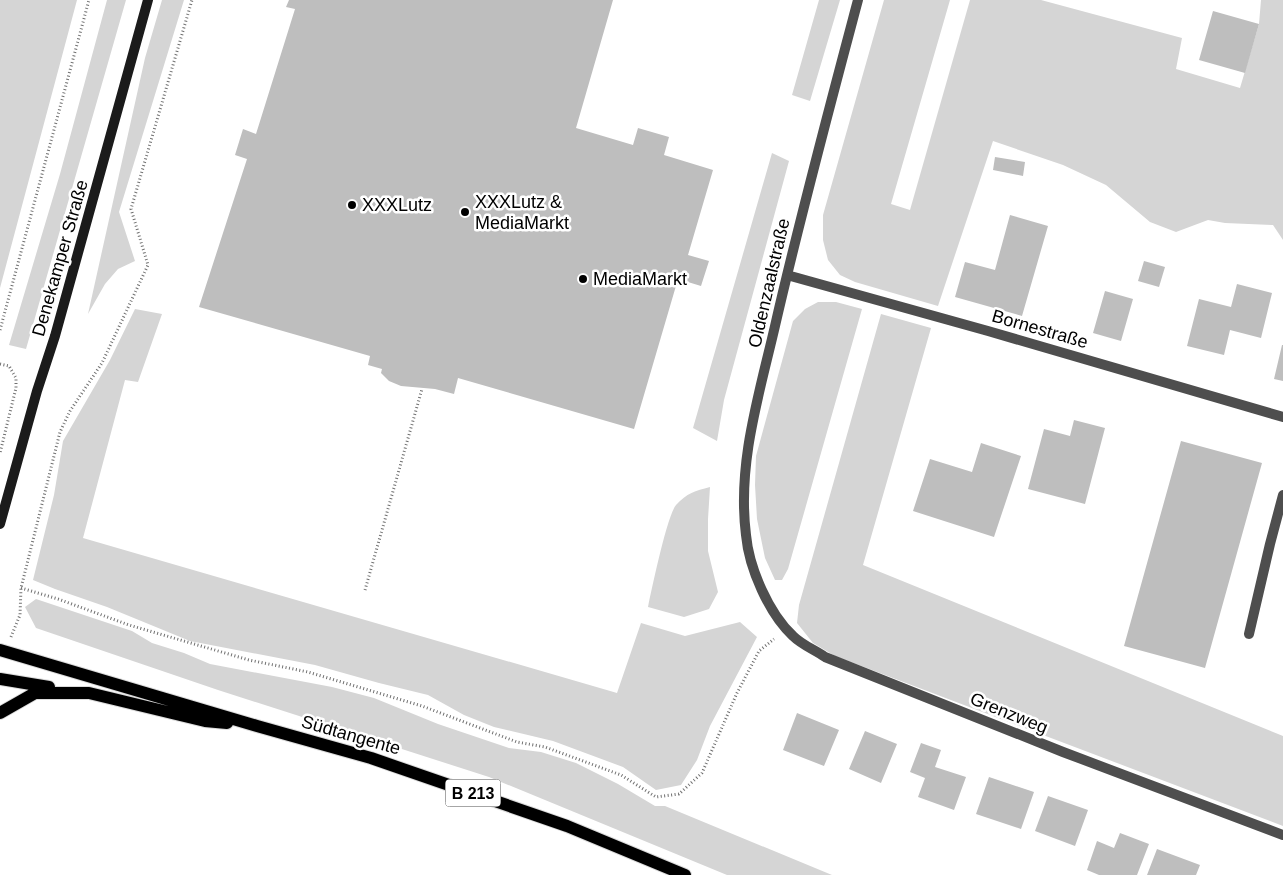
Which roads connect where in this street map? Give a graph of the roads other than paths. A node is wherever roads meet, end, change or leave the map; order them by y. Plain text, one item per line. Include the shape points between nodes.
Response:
1 (148, 0) edge
2 (858, 0) edge
3 (787, 275) junction
4 (1283, 417) edge
5 (1283, 495) edge
6 (0, 524) edge
7 (756, 577) joint
8 (1249, 634) dead end
9 (3, 651) edge
10 (0, 679) edge
11 (89, 693) junction
12 (0, 713) edge
13 (256, 726) junction
14 (1283, 835) edge
15 (685, 875) edge

1 - 6 main road, Denekamper Straße
2 - 3 street, Oldenzaalstraße
3 - 4 street, Bornestraße
3 - 7 street, Oldenzaalstraße via 756,406 744,483 746,537
5 - 8 street
7 - 14 street, Grenzweg via 779,621 794,637 825,657
9 - 13 main road, Südtangente / B 213
10 - 11 main road
11 - 12 main road, B 213 via 35,692
11 - 13 main road, B 213 via 205,721
13 - 15 main road, Südtangente / B 213 via 371,758 567,826

